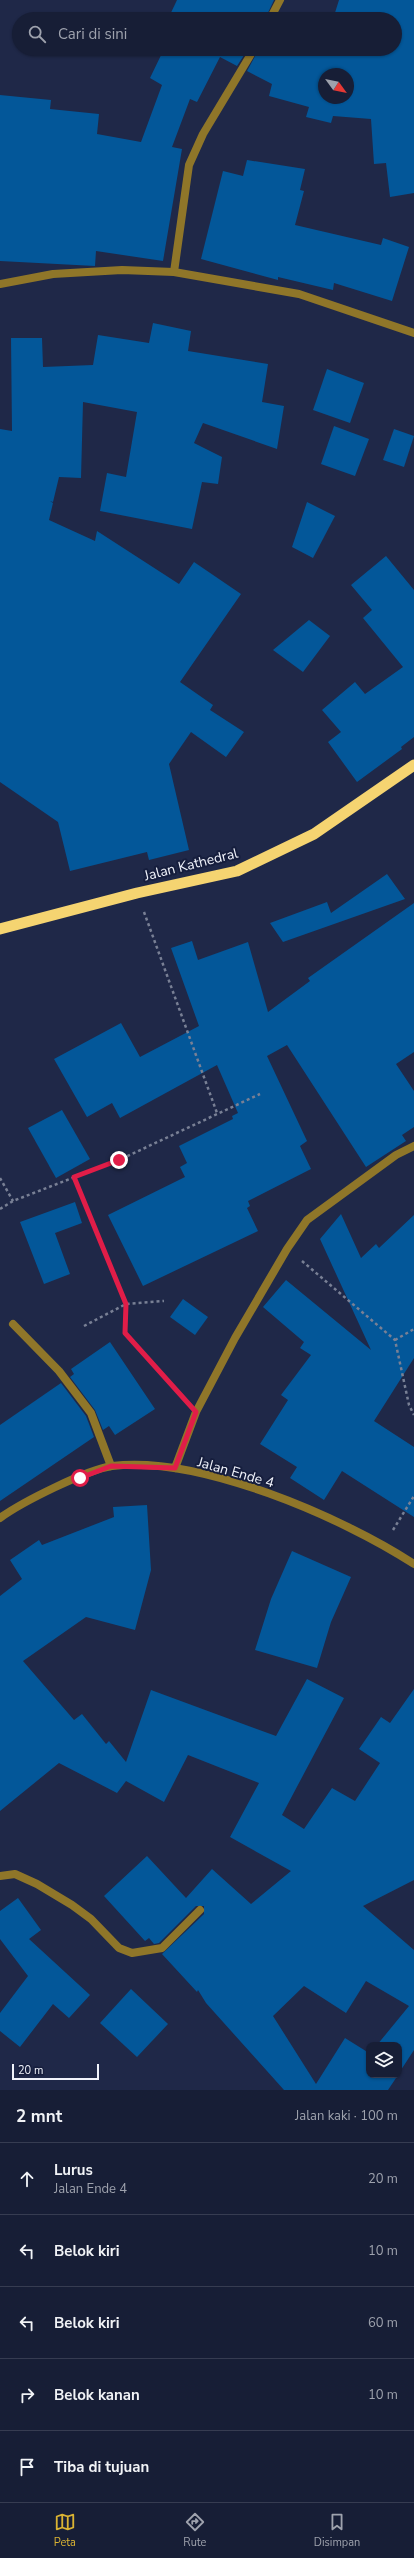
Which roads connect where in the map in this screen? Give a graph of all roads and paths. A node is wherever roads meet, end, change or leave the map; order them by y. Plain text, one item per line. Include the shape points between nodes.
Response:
1 (280, 0) edge
2 (274, 12) edge
3 (250, 56) edge
4 (174, 272) junction
5 (0, 284) edge
6 (414, 333) edge
7 (414, 765) edge
8 (137, 893) junction
9 (0, 929) edge
10 (260, 1094) dead end
11 (217, 1113) junction
12 (414, 1146) edge
13 (74, 1177) junction
14 (0, 1178) edge
15 (13, 1201) junction
16 (0, 1209) edge
17 (287, 1249) junction
18 (164, 1301) dead end
19 (126, 1304) junction
20 (13, 1324) dead end
21 (84, 1326) dead end
22 (414, 1329) edge
23 (395, 1340) junction
24 (196, 1412) junction
25 (414, 1415) edge
26 (111, 1466) junction
27 (175, 1468) junction
28 (414, 1496) edge
29 (0, 1518) edge
30 (384, 1545) junction
31 (414, 1564) edge
32 (0, 1876) edge
33 (200, 1910) dead end

1 - 2 street
3 - 4 street via 203,134 189,165
4 - 5 street via 122,270 53,274
4 - 6 street via 299,294
7 - 8 highway, Jalan Kathedral via 314,834 237,871
8 - 9 highway, Jalan Kathedral
8 - 11 path
10 - 11 path
11 - 13 path via 119,1160
12 - 17 street via 396,1155 307,1220
13 - 15 path
13 - 19 path
14 - 15 path
15 - 16 path
17 - 23 path
17 - 24 street via 235,1338
18 - 19 path
19 - 21 path
19 - 24 path via 125,1333
20 - 26 street via 59,1371 91,1413
22 - 23 path
23 - 25 path via 409,1405
24 - 27 street
26 - 27 street, Jalan Ende 4
26 - 29 street, Jalan Ende 4 via 25,1501
27 - 30 street, Jalan Ende 4 via 296,1503
28 - 30 path
30 - 31 street, Jalan Ende 4
32 - 33 street via 15,1874 37,1884 90,1919 119,1948 132,1953 162,1948

